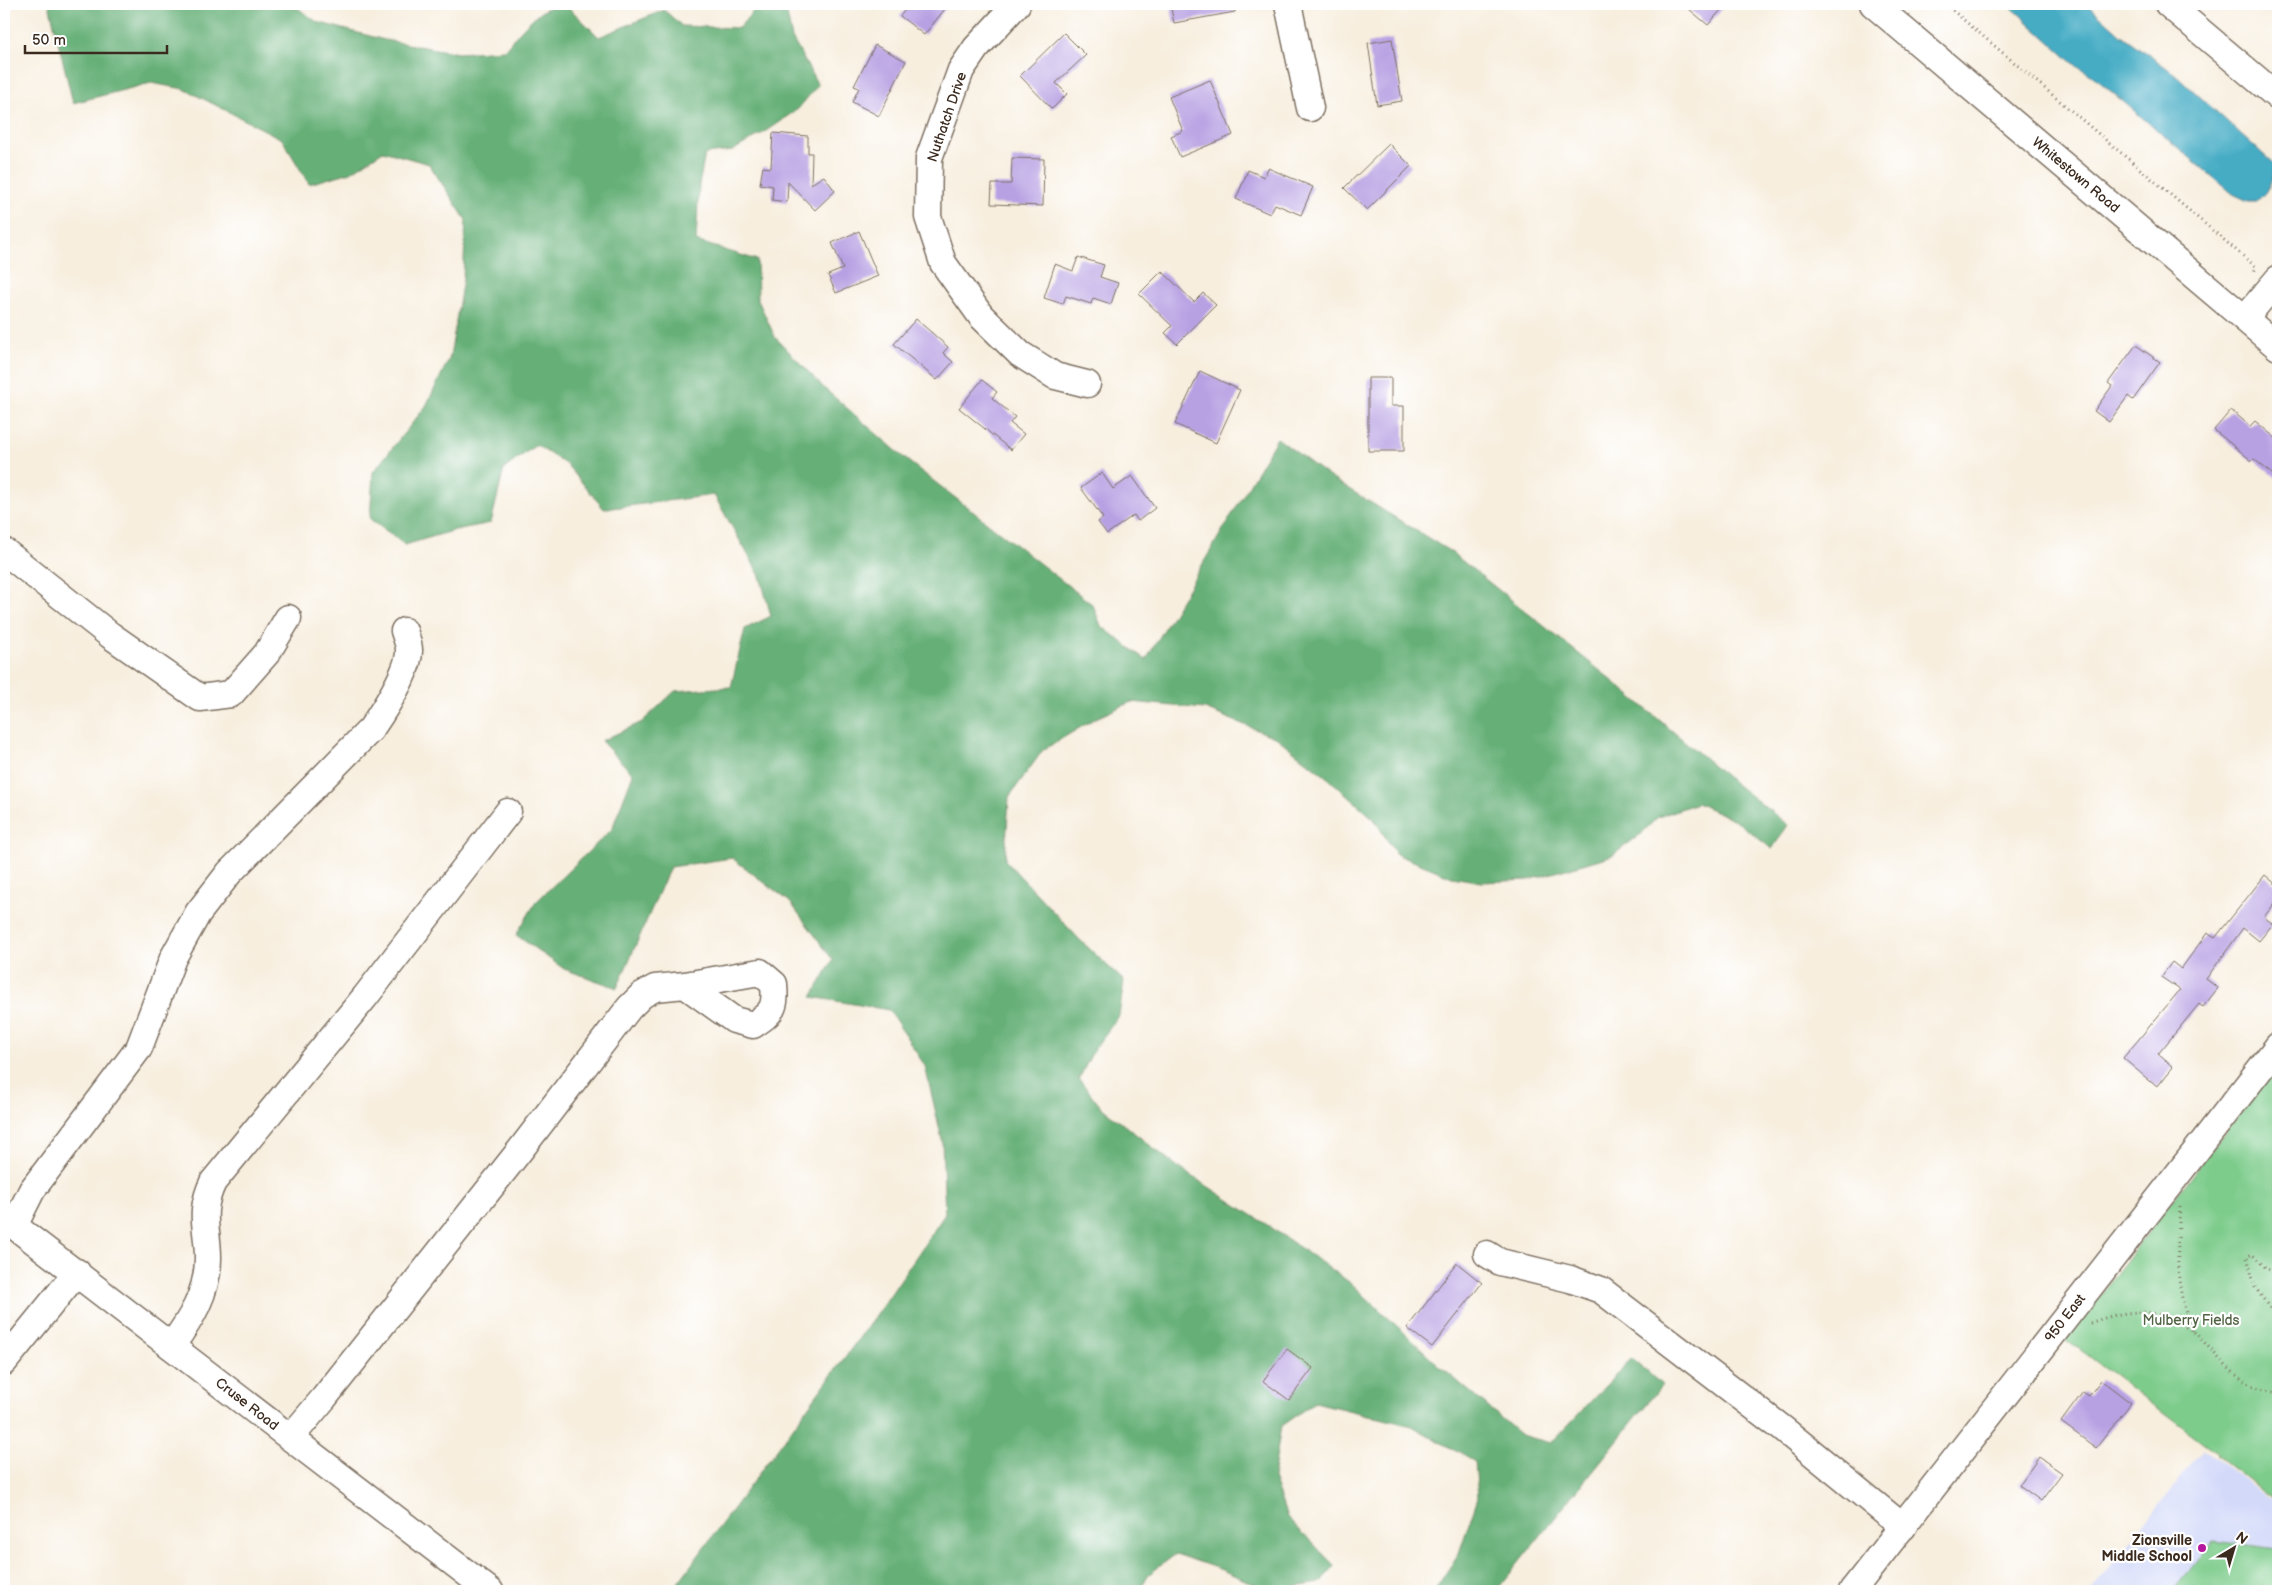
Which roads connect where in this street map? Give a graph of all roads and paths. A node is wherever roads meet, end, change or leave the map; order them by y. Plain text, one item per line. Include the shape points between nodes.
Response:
1 (1017, 4) edge
2 (1288, 4) edge
3 (1873, 4) edge
4 (1945, 4) edge
5 (2168, 4) edge
6 (2278, 97) edge
7 (1310, 108) dead end
8 (2273, 286) edge
9 (2245, 318) junction
10 (2277, 343) edge
11 (1087, 384) dead end
12 (4, 551) edge
13 (288, 618) dead end
14 (404, 631) dead end
15 (508, 812) dead end
16 (685, 985) dead end
17 (2278, 1046) edge
18 (2174, 1210) dead end
19 (9, 1222) edge
20 (1487, 1254) dead end
21 (77, 1272) junction
22 (2278, 1274) edge
23 (2090, 1318) dead end
24 (2278, 1320) edge
25 (2194, 1332) junction
26 (171, 1346) junction
27 (4, 1362) edge
28 (2278, 1395) edge
29 (290, 1438) junction
30 (1903, 1527) junction
31 (490, 1591) edge
32 (1852, 1591) edge

1 - 11 street, Nuthatch Drive via 976,48 961,70 929,158 928,217 944,263 981,316 1020,354 1055,376
2 - 7 street
3 - 9 street, Whitestown Road
4 - 8 path via 2256,267 2252,280
5 - 6 street
8 - 9 street
9 - 10 street, Whitestown Road
12 - 13 street via 110,635 200,698 231,694 267,654
14 - 19 street via 409,650 404,669 371,729 229,873 198,913 173,958 139,1048
15 - 26 street via 365,997 213,1182 205,1199 204,1233 208,1258 204,1286 197,1307
16 - 29 street via 655,988 629,1008
17 - 30 street, 950 East
18 - 25 path via 2180,1202 2178,1271 2184,1311
19 - 21 street, Cruse Road
20 - 30 street via 1500,1262 1570,1278 1601,1290 1783,1429
21 - 26 street, Cruse Road
21 - 27 street
22 - 24 path via 2252,1254 2247,1257 2256,1287
23 - 25 path via 2084,1326 2127,1312 2150,1312 2169,1317
25 - 28 path via 2224,1365 2243,1380
26 - 29 street, Cruse Road
29 - 31 street, Cruse Road
30 - 32 street, 950 East

